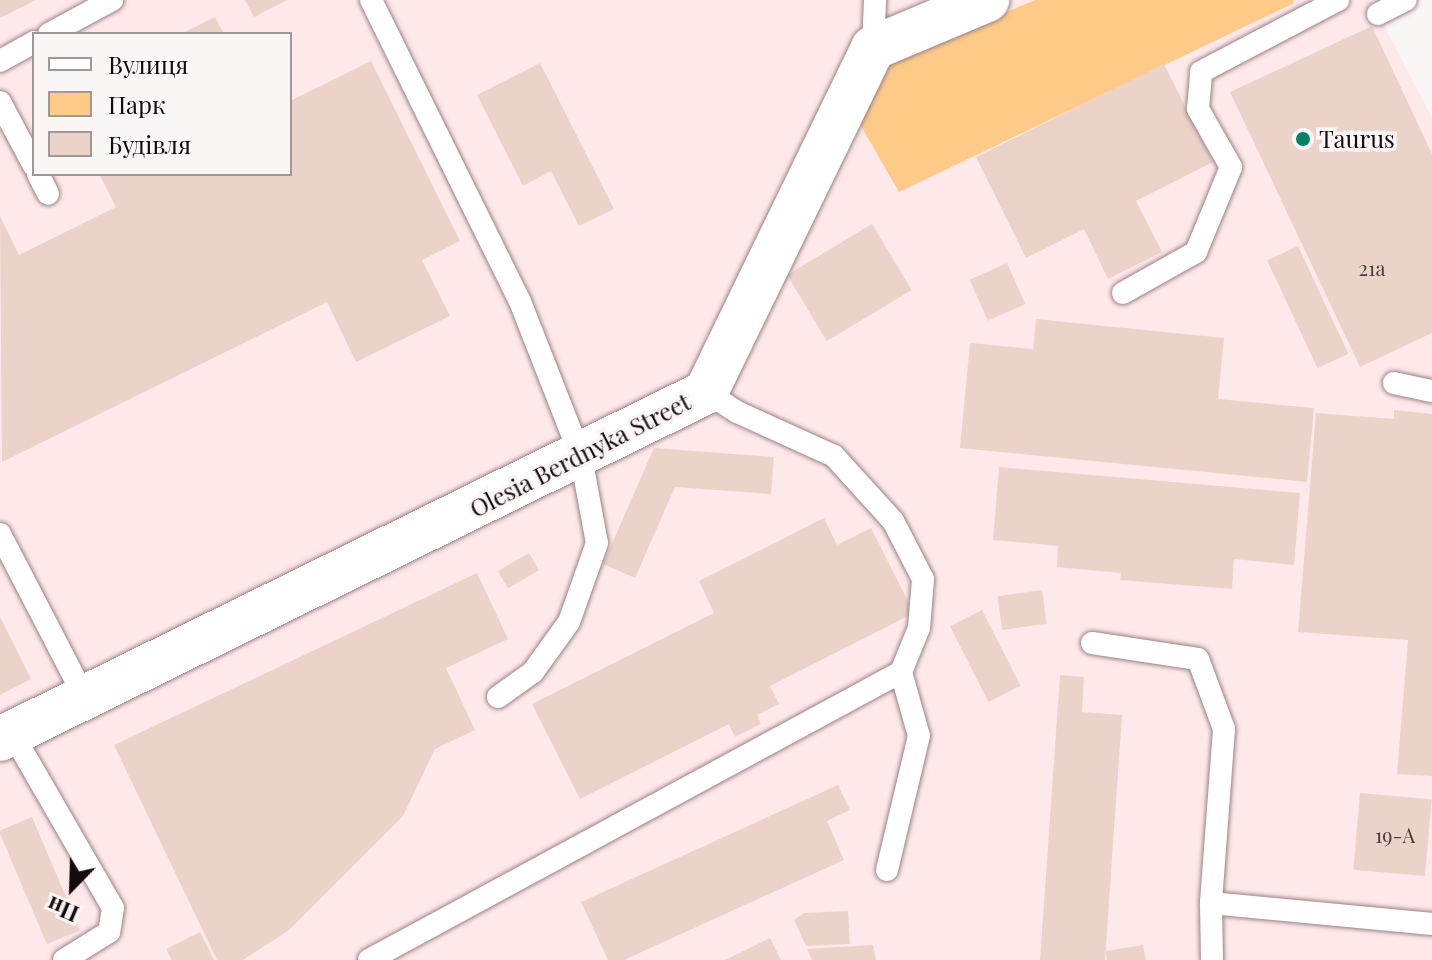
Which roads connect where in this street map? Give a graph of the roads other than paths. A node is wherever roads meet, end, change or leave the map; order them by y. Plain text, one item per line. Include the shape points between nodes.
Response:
1 (112, 0) edge
2 (371, 0) edge
3 (875, 0) edge
4 (987, 0) edge
5 (1338, 0) edge
6 (1406, 0) edge
7 (1378, 14) dead end
8 (53, 32) edge
9 (32, 43) edge
10 (873, 48) junction
11 (0, 61) edge
12 (0, 102) edge
13 (32, 162) edge
14 (1123, 293) dead end
15 (1394, 383) dead end
16 (1432, 391) edge
17 (706, 392) junction
18 (581, 457) junction
19 (0, 534) edge
20 (1092, 643) dead end
21 (901, 672) junction
22 (498, 697) dead end
23 (85, 698) junction
24 (6, 736) edge
25 (887, 870) dead end
26 (1211, 903) junction
27 (1432, 924) edge
28 (64, 960) edge
29 (369, 960) edge
30 (1212, 960) edge

1 - 8 lane
2 - 18 lane via 519,299
3 - 10 lane
4 - 10 street
5 - 14 lane via 1201,72 1198,109 1231,167 1196,252
6 - 7 lane
9 - 11 lane
10 - 17 street, Olesia Berdnyka Street
12 - 13 lane
15 - 16 lane
17 - 18 street, Olesia Berdnyka Street
17 - 21 lane via 737,412 834,456 893,521 923,579 919,628
18 - 22 lane via 597,543 569,622 533,672
18 - 23 street, Olesia Berdnyka Street
19 - 23 lane
20 - 26 lane via 1198,659 1224,729
21 - 25 lane via 919,736
21 - 29 lane
23 - 24 street, Olesia Berdnyka Street
24 - 28 lane via 113,908 109,932
26 - 27 lane
26 - 30 lane

